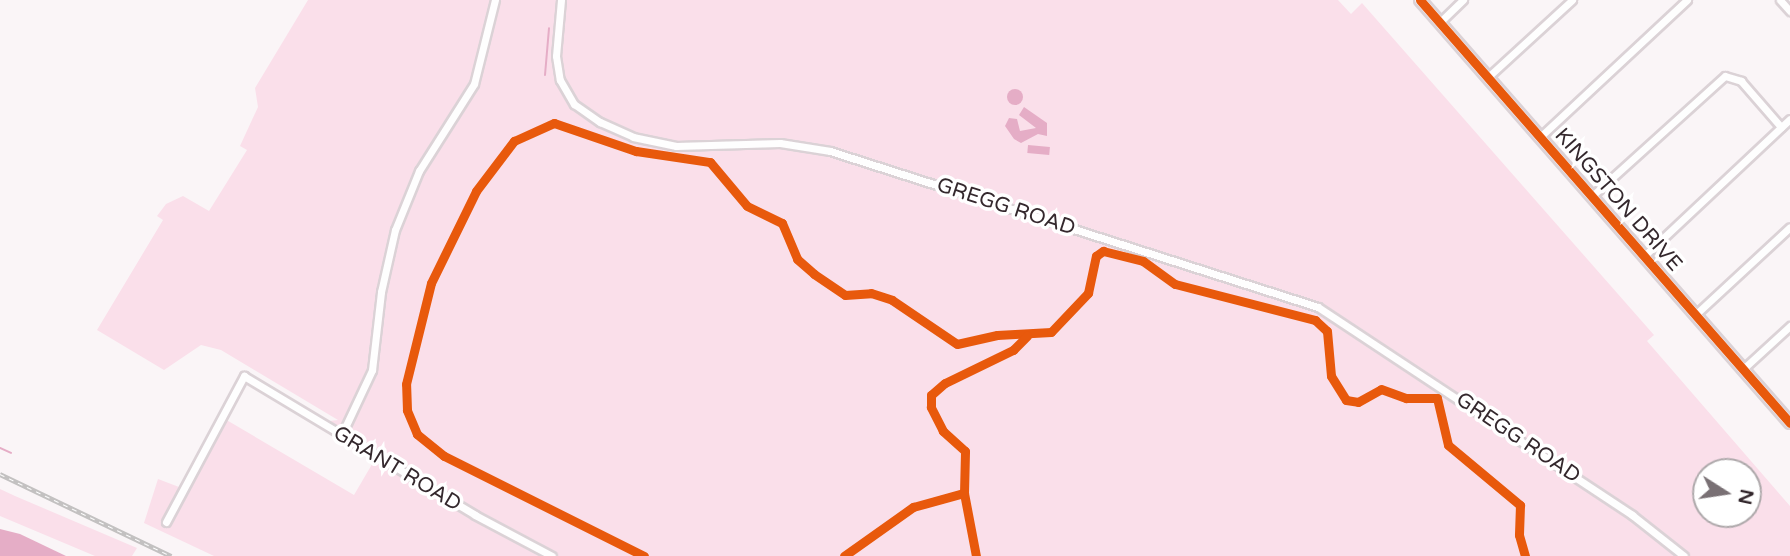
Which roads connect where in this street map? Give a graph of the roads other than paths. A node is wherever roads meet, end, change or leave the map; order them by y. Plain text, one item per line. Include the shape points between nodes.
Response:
1 (495, 0) edge
2 (561, 0) edge
3 (1420, 0) edge
4 (1463, 0) edge
5 (1572, 0) edge
6 (1687, 0) edge
7 (1780, 0) edge
8 (1790, 11) edge
9 (1440, 22) junction
10 (1488, 78) junction
11 (1790, 119) edge
12 (1781, 127) junction
13 (1540, 137) junction
14 (1592, 197) junction
15 (1790, 227) edge
16 (1644, 256) junction
17 (1695, 315) junction
18 (1790, 326) edge
19 (1743, 369) junction
20 (1790, 423) edge
21 (341, 436) junction
22 (166, 522) dead end
23 (552, 556) edge
24 (1684, 556) edge

1 - 21 street via 474,84 419,171 395,230 381,292 372,370
2 - 24 street, GREGG ROAD via 558,74 574,104 600,122 633,137 676,146 780,143 830,151 1318,307 1632,515
3 - 9 main road, KINGSTON DRIVE
4 - 9 street
5 - 10 street
6 - 13 street
7 - 8 street
9 - 10 main road, KINGSTON DRIVE
10 - 13 main road, KINGSTON DRIVE
11 - 12 street
12 - 14 street via 1741,80 1725,76
12 - 16 street
13 - 14 main road, KINGSTON DRIVE
14 - 16 main road, KINGSTON DRIVE
15 - 17 street
16 - 17 main road, KINGSTON DRIVE
17 - 19 main road, KINGSTON DRIVE
18 - 19 street
19 - 20 main road, KINGSTON DRIVE
21 - 22 street, GRANT ROAD via 244,376
21 - 23 street, GRANT ROAD

